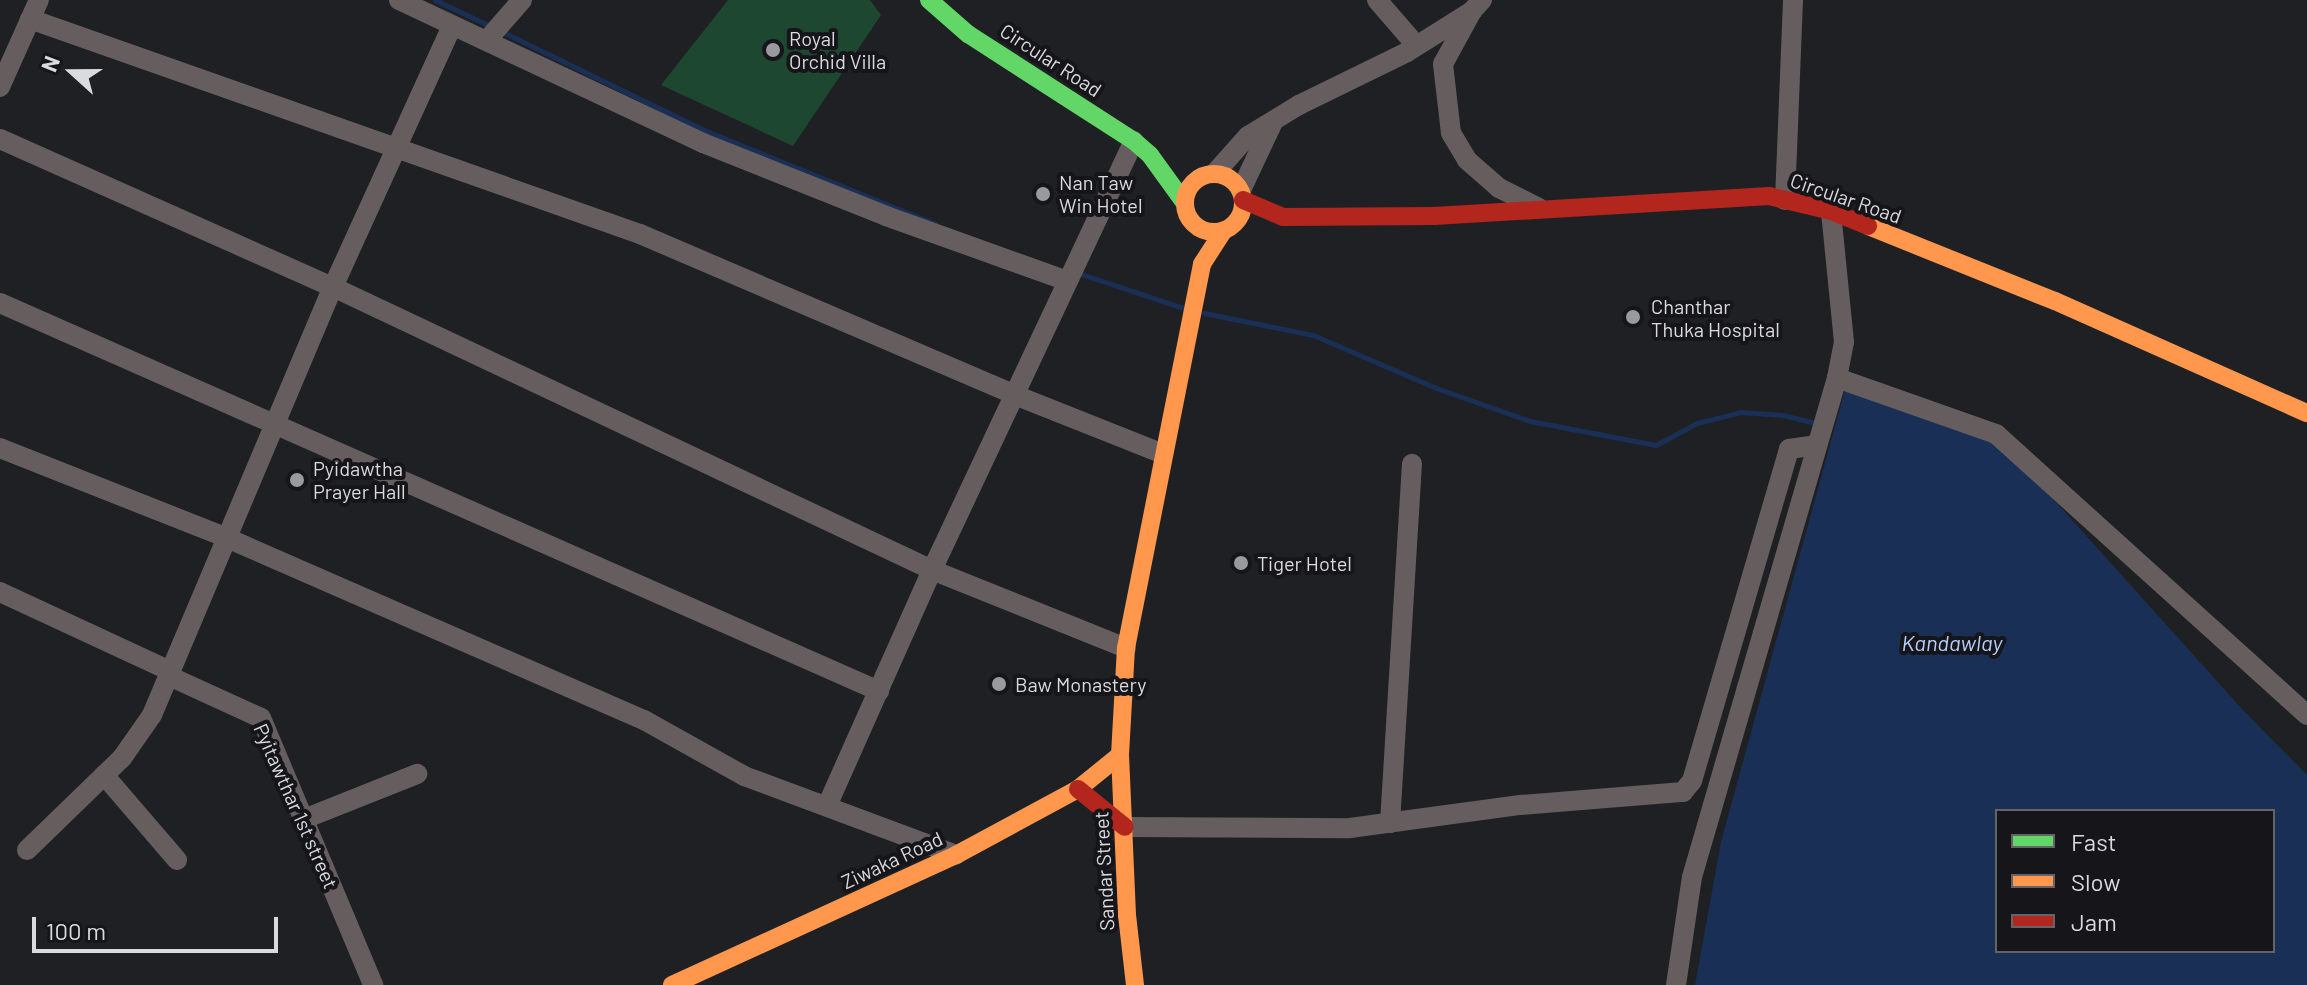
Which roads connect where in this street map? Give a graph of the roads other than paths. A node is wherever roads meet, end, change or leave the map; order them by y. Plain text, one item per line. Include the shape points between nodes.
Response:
1 (399, 0) edge
2 (522, 0) edge
3 (929, 0) edge
4 (1377, 0) edge
5 (1793, 0) edge
6 (1477, 6) edge
7 (34, 9) edge
8 (452, 26) junction
9 (488, 39) junction
10 (1416, 45) junction
11 (0, 87) edge
12 (1272, 124) junction
13 (0, 139) edge
14 (395, 147) junction
15 (1142, 148) junction
16 (1210, 174) junction
17 (1242, 195) junction
18 (1785, 200) junction
19 (1184, 202) junction
20 (1539, 208) junction
21 (1831, 211) junction
22 (1283, 217) junction
23 (1194, 224) junction
24 (1227, 229) junction
25 (1202, 264) junction
26 (1071, 274) junction
27 (333, 287) junction
28 (0, 303) edge
29 (1837, 378) junction
30 (1015, 395) junction
31 (2307, 413) edge
32 (276, 425) junction
33 (1816, 445) junction
34 (0, 448) edge
35 (1163, 454) junction
36 (1412, 464) dead end
37 (227, 538) junction
38 (932, 570) junction
39 (0, 592) edge
40 (1126, 648) junction
41 (170, 673) junction
42 (879, 691) junction
43 (2307, 715) edge
44 (1120, 755) junction
45 (417, 774) dead end
46 (104, 775) junction
47 (1078, 789) junction
48 (827, 806) junction
49 (304, 819) junction
50 (1390, 823) junction
51 (1125, 827) junction
52 (27, 850) dead end
53 (956, 855) junction
54 (177, 860) dead end
55 (373, 985) edge
56 (672, 985) edge
57 (1135, 985) edge
58 (1676, 985) edge

1 - 8 street
2 - 9 street
3 - 15 street, Circular Road via 968,34
4 - 10 street
5 - 18 street
6 - 10 street
6 - 20 street via 1443,64 1451,133 1467,160 1499,188
7 - 11 street
7 - 14 street
8 - 9 street
8 - 14 street
9 - 26 street via 703,143 886,216
10 - 12 street
12 - 16 street via 1248,136
12 - 17 street
13 - 27 street
14 - 27 street
14 - 30 street via 640,234
15 - 16 street
15 - 19 street
15 - 26 street
16 - 17 street via 1234,181
16 - 19 street via 1191,185
17 - 22 street, Circular Road
17 - 24 street via 1238,220
18 - 20 street, Circular Road via 1747,195
18 - 21 street, Circular Road
19 - 23 street
20 - 22 street, Circular Road via 1434,216
21 - 29 street via 1844,342
21 - 31 street, Circular Road via 2055,301
22 - 24 street
23 - 24 street via 1208,232
23 - 25 street
24 - 25 street
25 - 35 street, Sandar Street
26 - 30 street
27 - 32 street
27 - 38 street
28 - 32 street
29 - 33 street
29 - 43 street via 1996,434
30 - 35 street
30 - 38 street
32 - 37 street
32 - 42 street
33 - 50 street via 1789,449 1692,781 1683,792 1520,805
33 - 58 street via 1692,877
34 - 37 street
35 - 40 street, Sandar Street
36 - 50 street
37 - 41 street
37 - 48 street via 644,720 744,776
38 - 40 street
38 - 42 street
39 - 41 street, Pyitawthar 1st street
40 - 44 street, Sandar Street
41 - 46 street via 152,715
41 - 49 street, Pyitawthar 1st street via 261,718
42 - 48 street
44 - 47 street, Ziwaka Road
44 - 51 street, Sandar Street
45 - 49 street
46 - 52 street
46 - 54 street
47 - 51 street
47 - 53 street, Ziwaka Road
48 - 53 street
49 - 55 street, Pyitawthar 1st street
50 - 51 street via 1350,828
51 - 57 street, Sandar Street
53 - 56 street, Ziwaka Road

